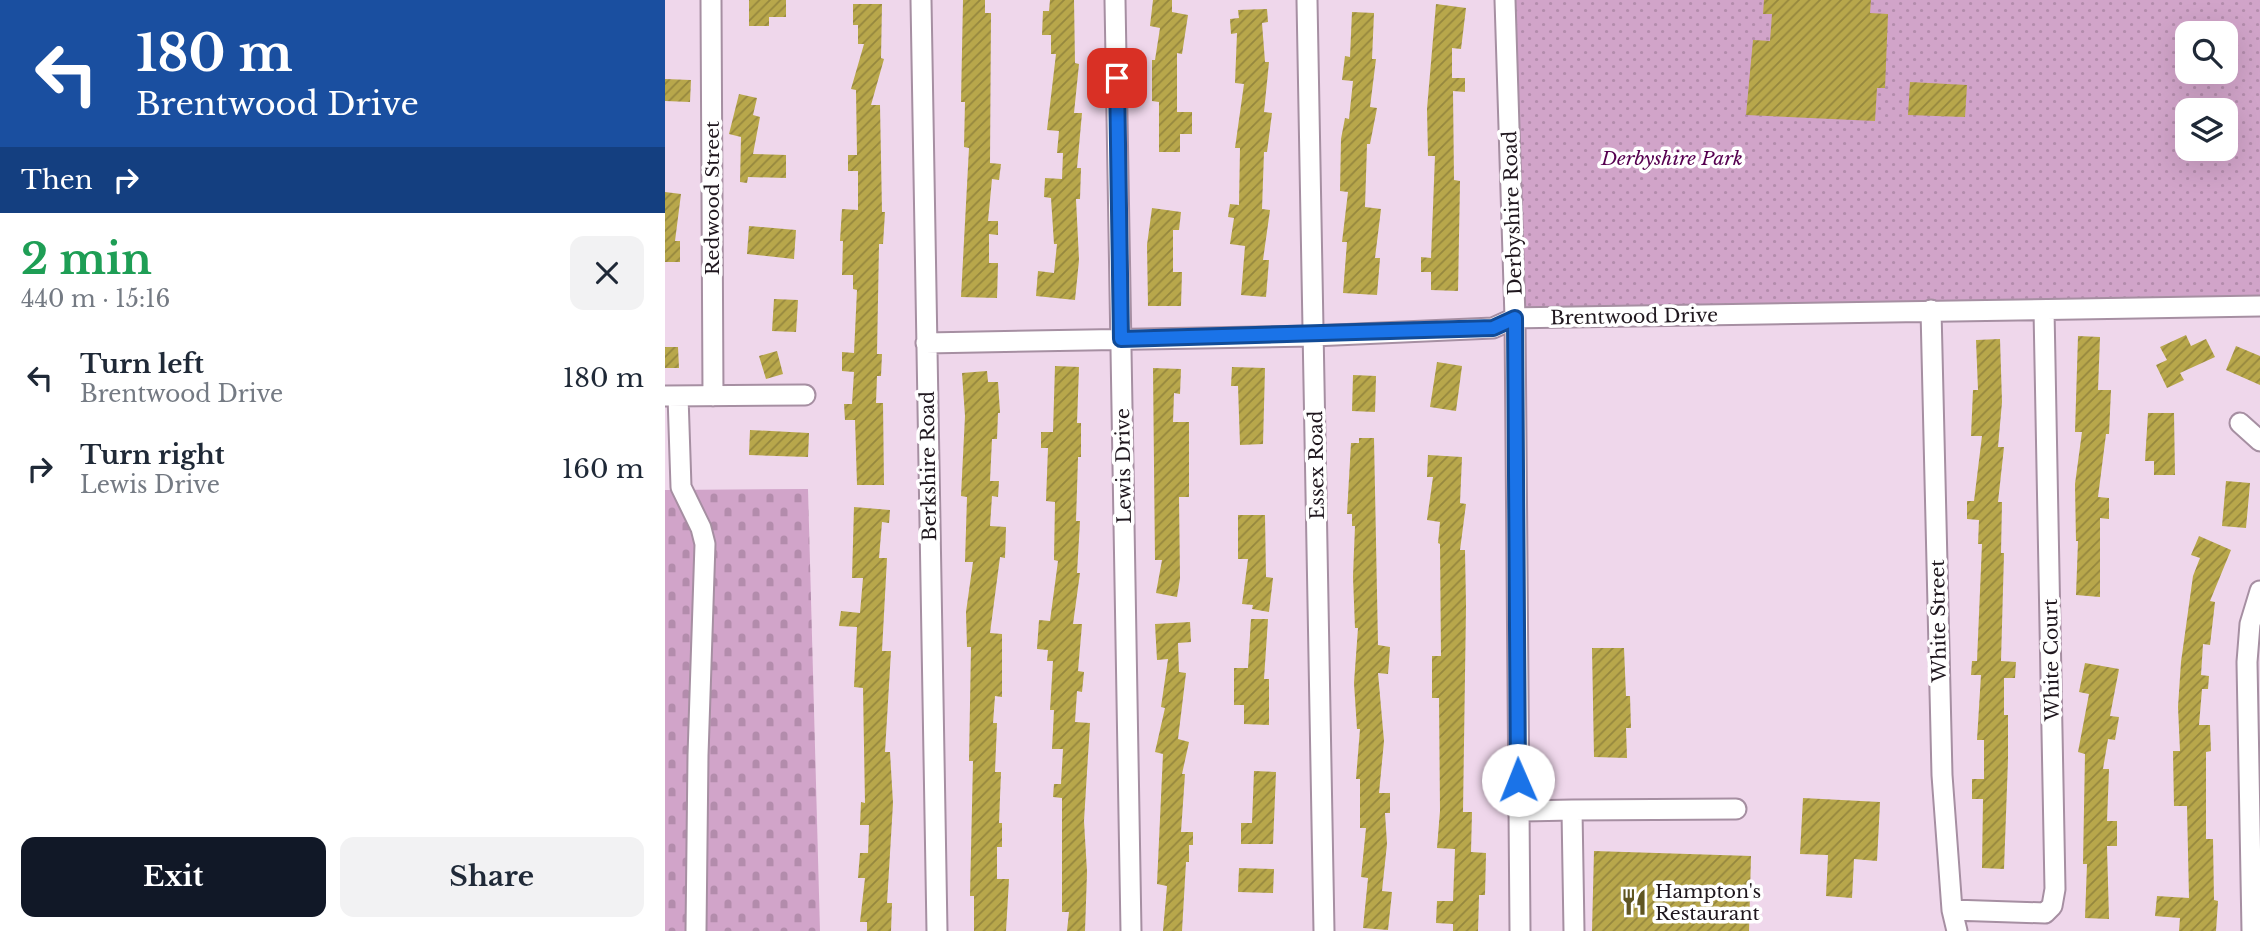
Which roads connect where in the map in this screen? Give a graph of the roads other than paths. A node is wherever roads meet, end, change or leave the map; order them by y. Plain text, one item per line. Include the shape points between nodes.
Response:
1 (711, 0) edge
2 (921, 0) edge
3 (1115, 0) edge
4 (1307, 0) edge
5 (1505, 0) edge
6 (2260, 306) edge
7 (1931, 310) junction
8 (2044, 310) junction
9 (1515, 318) junction
10 (1313, 336) junction
11 (1121, 339) junction
12 (926, 343) junction
13 (805, 395) dead end
14 (672, 396) edge
15 (713, 396) junction
16 (2240, 423) dead end
17 (2260, 441) edge
18 (2260, 591) edge
19 (1736, 809) dead end
20 (1572, 810) junction
21 (1518, 811) junction
22 (1952, 910) junction
23 (696, 931) edge
24 (937, 931) edge
25 (1131, 931) edge
26 (1324, 931) edge
27 (1520, 931) edge
28 (1574, 931) edge
29 (1957, 931) edge
30 (2252, 931) edge

1 - 15 street, Redwood Street
2 - 12 street, Berkshire Road
3 - 11 street, Lewis Drive
4 - 10 street, Essex Road
5 - 9 street, Derbyshire Road
6 - 8 street, Brentwood Drive
7 - 8 street, Brentwood Drive
7 - 9 street, Brentwood Drive
7 - 22 street, White Street via 1942,775
8 - 22 street, White Court via 2055,889 2052,906 2045,913
9 - 10 street, Brentwood Drive via 1493,328
9 - 21 street, Derbyshire Road
10 - 11 street, Brentwood Drive
10 - 26 street, Essex Road
11 - 12 street, Brentwood Drive
11 - 25 street, Lewis Drive
12 - 24 street, Berkshire Road
13 - 15 street
14 - 15 street
14 - 23 street via 681,487 705,544
16 - 17 street
18 - 30 street via 2250,624 2247,662
19 - 20 street
20 - 21 street
20 - 28 street
21 - 27 street, Derbyshire Road
22 - 29 street, White Street

